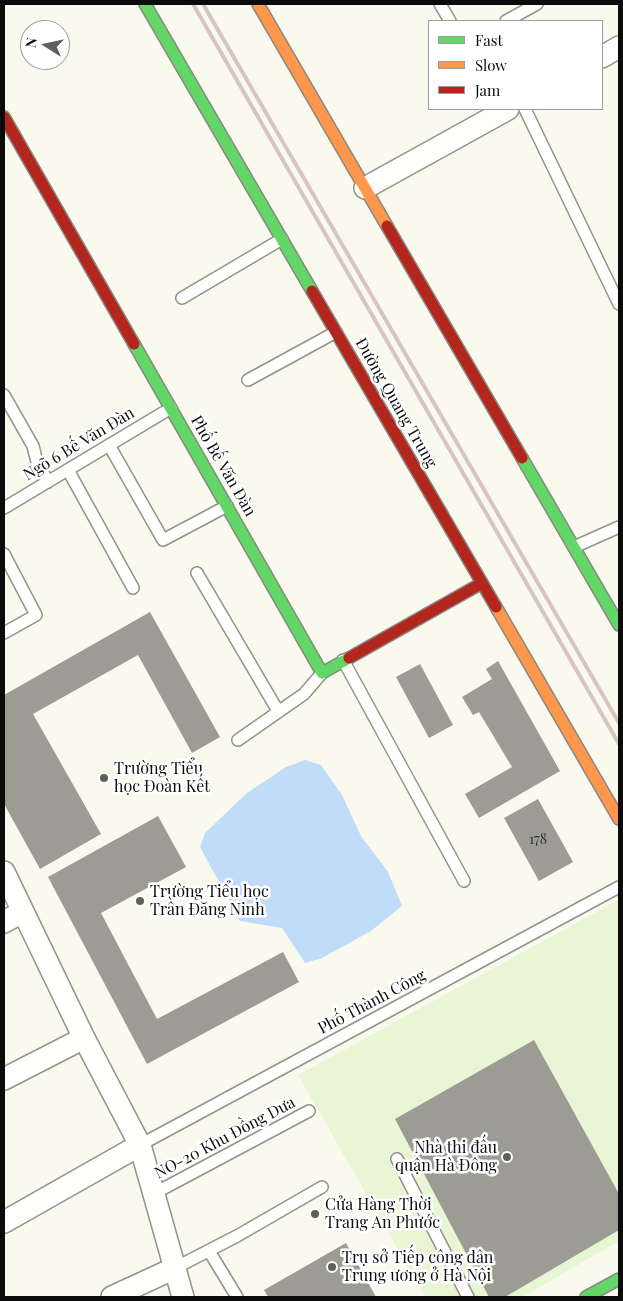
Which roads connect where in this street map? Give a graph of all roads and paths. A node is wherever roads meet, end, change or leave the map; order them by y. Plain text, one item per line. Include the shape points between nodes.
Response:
1 (145, 4) edge
2 (258, 4) edge
3 (440, 4) edge
4 (537, 4) edge
5 (449, 20) edge
6 (508, 20) edge
7 (619, 47) edge
8 (603, 56) edge
9 (525, 110) edge
10 (499, 111) edge
11 (4, 117) edge
12 (16, 138) junction
13 (4, 145) edge
14 (365, 188) junction
15 (282, 239) junction
16 (182, 298) dead end
17 (619, 304) edge
18 (336, 332) junction
19 (248, 380) dead end
20 (4, 395) edge
21 (171, 408) junction
22 (109, 445) junction
23 (68, 470) junction
24 (48, 482) junction
25 (227, 506) junction
26 (4, 508) edge
27 (619, 527) edge
28 (574, 547) junction
29 (4, 554) edge
30 (197, 573) dead end
31 (482, 583) junction
32 (133, 588) dead end
33 (619, 624) edge
34 (4, 633) edge
35 (344, 660) junction
36 (322, 673) junction
37 (278, 711) junction
38 (238, 740) dead end
39 (619, 819) edge
40 (4, 872) edge
41 (464, 881) dead end
42 (619, 887) edge
43 (13, 917) edge
44 (84, 1038) junction
45 (4, 1079) edge
46 (310, 1111) dead end
47 (140, 1145) junction
48 (397, 1159) dead end
49 (322, 1187) dead end
50 (155, 1193) junction
51 (4, 1222) edge
52 (209, 1251) junction
53 (176, 1268) junction
54 (619, 1279) edge
55 (112, 1297) edge
56 (184, 1297) edge
57 (237, 1297) edge
58 (468, 1297) edge
59 (586, 1297) edge

1 - 15 main road, Đường Quang Trung
2 - 14 main road
3 - 5 lane
4 - 6 lane
7 - 8 street
9 - 17 lane
10 - 14 street
11 - 12 main road, Phố Bế Văn Đàn
12 - 13 lane
12 - 21 main road, Phố Bế Văn Đàn
14 - 28 main road
15 - 16 lane
15 - 18 main road, Đường Quang Trung
18 - 19 lane
18 - 31 main road, Đường Quang Trung
20 - 24 lane via 33,446
21 - 22 lane, Ngõ 6 Bế Văn Đàn
21 - 25 main road, Phố Bế Văn Đàn
22 - 23 lane, Ngõ 6 Bế Văn Đàn
22 - 25 lane via 163,540
23 - 24 lane, Ngõ 6 Bế Văn Đàn
23 - 32 lane
24 - 26 lane, Ngõ 6 Bế Văn Đàn
25 - 36 main road, Phố Bế Văn Đàn
27 - 28 lane
28 - 33 main road
29 - 34 lane via 36,615
30 - 37 lane
31 - 35 main road
31 - 39 main road, Đường Quang Trung
35 - 36 main road
35 - 41 lane
36 - 37 lane via 304,694
37 - 38 lane
40 - 43 street
42 - 47 lane, Phố Thành Công
43 - 44 street
44 - 45 street
44 - 47 street
46 - 50 lane, NO-20 Khu Đồng Dưa
47 - 50 street
47 - 51 street
48 - 58 lane
49 - 52 lane
50 - 53 street
52 - 53 lane
52 - 57 lane
53 - 55 street
53 - 56 street
54 - 59 main road

